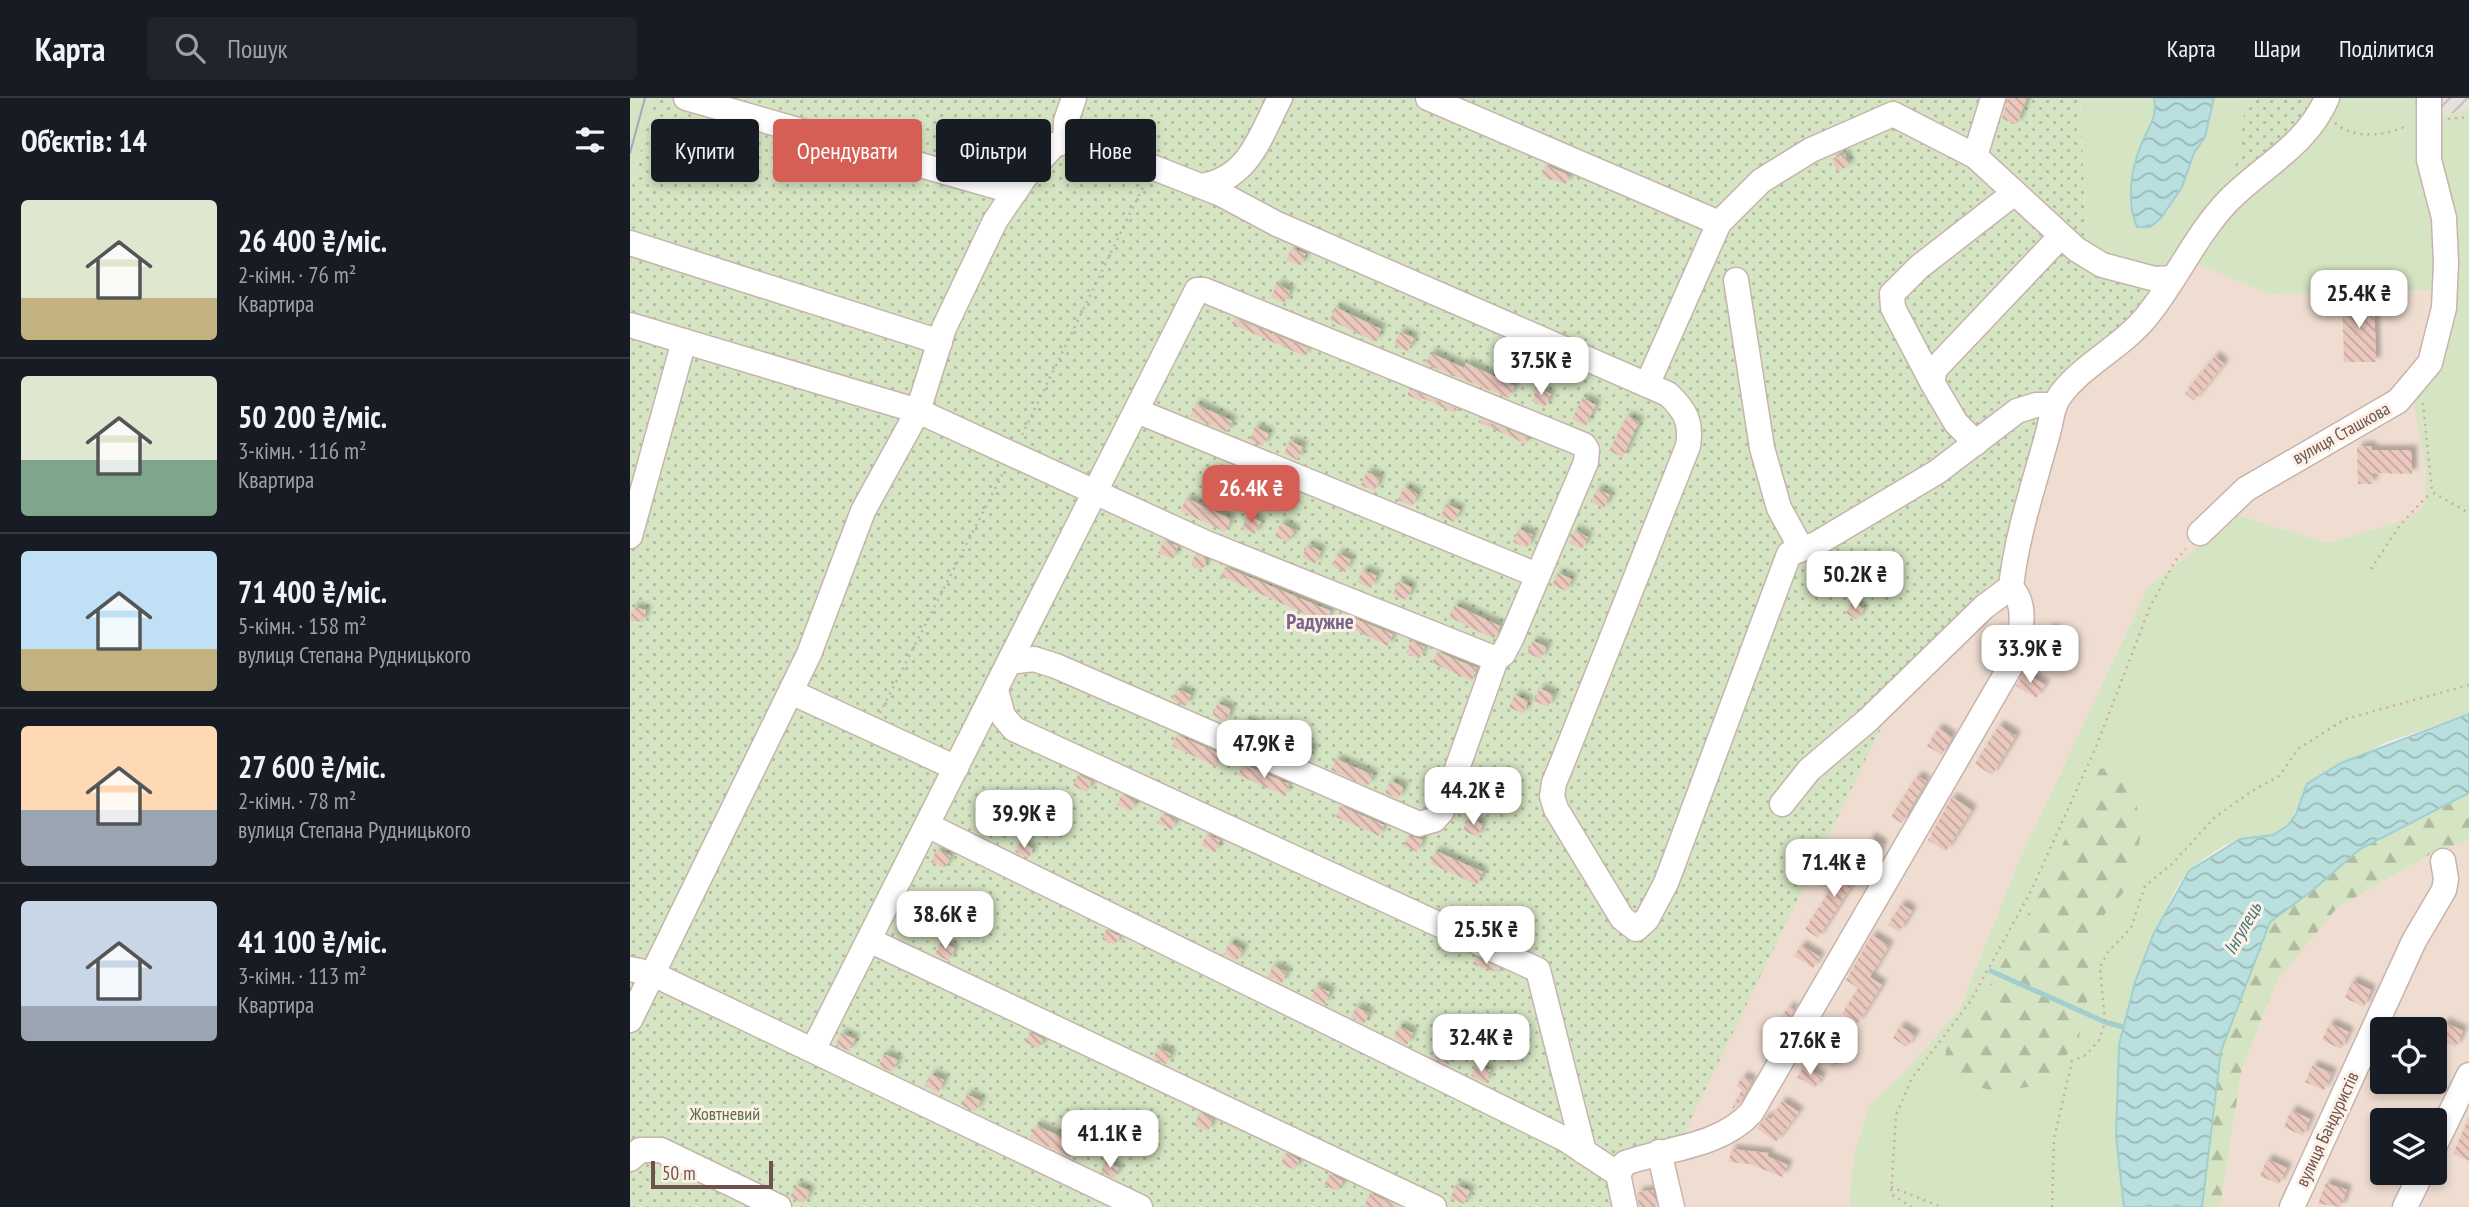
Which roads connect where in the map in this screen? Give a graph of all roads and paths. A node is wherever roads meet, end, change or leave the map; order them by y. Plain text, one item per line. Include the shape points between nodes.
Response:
1 (686, 98) edge
2 (1074, 98) edge
3 (1280, 98) edge
4 (1428, 98) edge
5 (1993, 98) edge
6 (2327, 99) edge
7 (2428, 101) edge
8 (1067, 119) edge
9 (1065, 142) edge
10 (1975, 156) junction
11 (1156, 168) edge
12 (1201, 186) junction
13 (1015, 192) junction
14 (2013, 194) junction
15 (1719, 223) junction
16 (2061, 236) junction
17 (630, 243) edge
18 (2173, 278) junction
19 (1736, 280) dead end
20 (630, 325) edge
21 (684, 341) junction
22 (940, 342) junction
23 (1932, 382) junction
24 (1647, 385) junction
25 (2423, 399) dead end
26 (2053, 405) junction
27 (918, 411) junction
28 (1137, 411) junction
29 (1976, 443) junction
30 (2432, 492) junction
31 (1096, 493) junction
32 (2469, 513) edge
33 (2200, 533) joint
34 (630, 536) edge
35 (1801, 548) junction
36 (2371, 569) dead end
37 (1537, 575) junction
38 (2011, 587) junction
39 (1496, 659) junction
40 (1010, 662) junction
41 (2469, 685) edge
42 (996, 690) junction
43 (791, 692) junction
44 (957, 768) junction
45 (1782, 804) dead end
46 (927, 825) junction
47 (2443, 862) dead end
48 (869, 940) junction
49 (642, 971) edge
50 (630, 1020) edge
51 (813, 1050) junction
52 (2469, 1075) edge
53 (2447, 1120) edge
54 (1584, 1152) junction
55 (1659, 1153) junction
56 (630, 1158) edge
57 (1618, 1174) junction
58 (2416, 1185) edge
59 (1891, 1187) junction
60 (779, 1207) edge
61 (1140, 1207) edge
62 (1434, 1207) edge
63 (1625, 1207) edge
64 (1672, 1207) edge
65 (1912, 1207) edge
66 (1942, 1207) edge
67 (2052, 1207) edge
68 (2292, 1207) edge
69 (2405, 1207) edge

1 - 13 street
2 - 8 street
3 - 12 street via 1247,161 1229,178
4 - 15 street
5 - 10 street
6 - 7 path via 2337,125 2368,135 2399,130 2414,122
6 - 18 street via 2312,128 2230,199
7 - 33 street, вулиця Сташкова via 2429,160 2444,218 2446,263 2444,308 2430,363 2398,401 2246,489
9 - 13 street via 1054,145
10 - 14 street
10 - 15 street via 1894,114 1801,156 1761,181
11 - 12 street
12 - 24 street via 1277,224
13 - 22 street via 995,220
14 - 16 street
14 - 23 street via 1919,267 1892,294 1892,308
15 - 24 street
16 - 18 street via 2102,265 2155,279
16 - 23 street via 1941,360
17 - 22 street
18 - 26 street via 2124,341 2077,376
19 - 35 street via 1762,448 1779,508
20 - 21 street
21 - 27 street
21 - 34 street
22 - 27 street
23 - 29 street via 1956,423
24 - 35 street via 1679,404 1691,430 1688,446 1552,796 1564,824 1630,927 1636,929 1647,919 1666,883 1788,554
25 - 30 path
26 - 29 street via 2017,411
26 - 38 street via 2023,515
27 - 31 street
27 - 43 street via 863,511
28 - 31 street
28 - 37 street
28 - 37 street via 1198,290 1204,289 1584,445 1586,462
29 - 35 street via 1937,472 1816,544
30 - 32 path
30 - 36 path via 2400,525
31 - 39 street via 1206,543
31 - 40 street
33 - 59 path via 2175,561 2150,607 2096,747 2031,891 1970,1002 1912,1078 1896,1115
37 - 39 street via 1503,654
38 - 45 street via 1809,769
38 - 55 street via 2021,599 2023,615 2013,662 1751,1114 1737,1129 1717,1138
39 - 40 street via 1442,811 1434,820 1419,824 1056,666 1034,659
40 - 42 street
41 - 67 path via 2345,719 2319,735 2298,749 2279,776 2215,817 2145,886 2131,928 2100,967 2105,1022 2099,1040 2086,1055 2072,1060 2054,1139
42 - 44 street
42 - 54 street via 1003,716 1014,729 1538,970
43 - 44 street
43 - 49 street
44 - 46 street
46 - 48 street
46 - 54 street
47 - 68 street, вулиця Бандуристів via 2444,890 2414,941
48 - 51 street
48 - 62 street
49 - 50 street
49 - 51 street
51 - 61 street
52 - 53 street
54 - 57 street
55 - 57 street via 1625,1163
55 - 64 street
56 - 60 street via 640,1150 661,1150
57 - 63 street
58 - 69 street
59 - 65 path via 1891,1195
59 - 66 path

